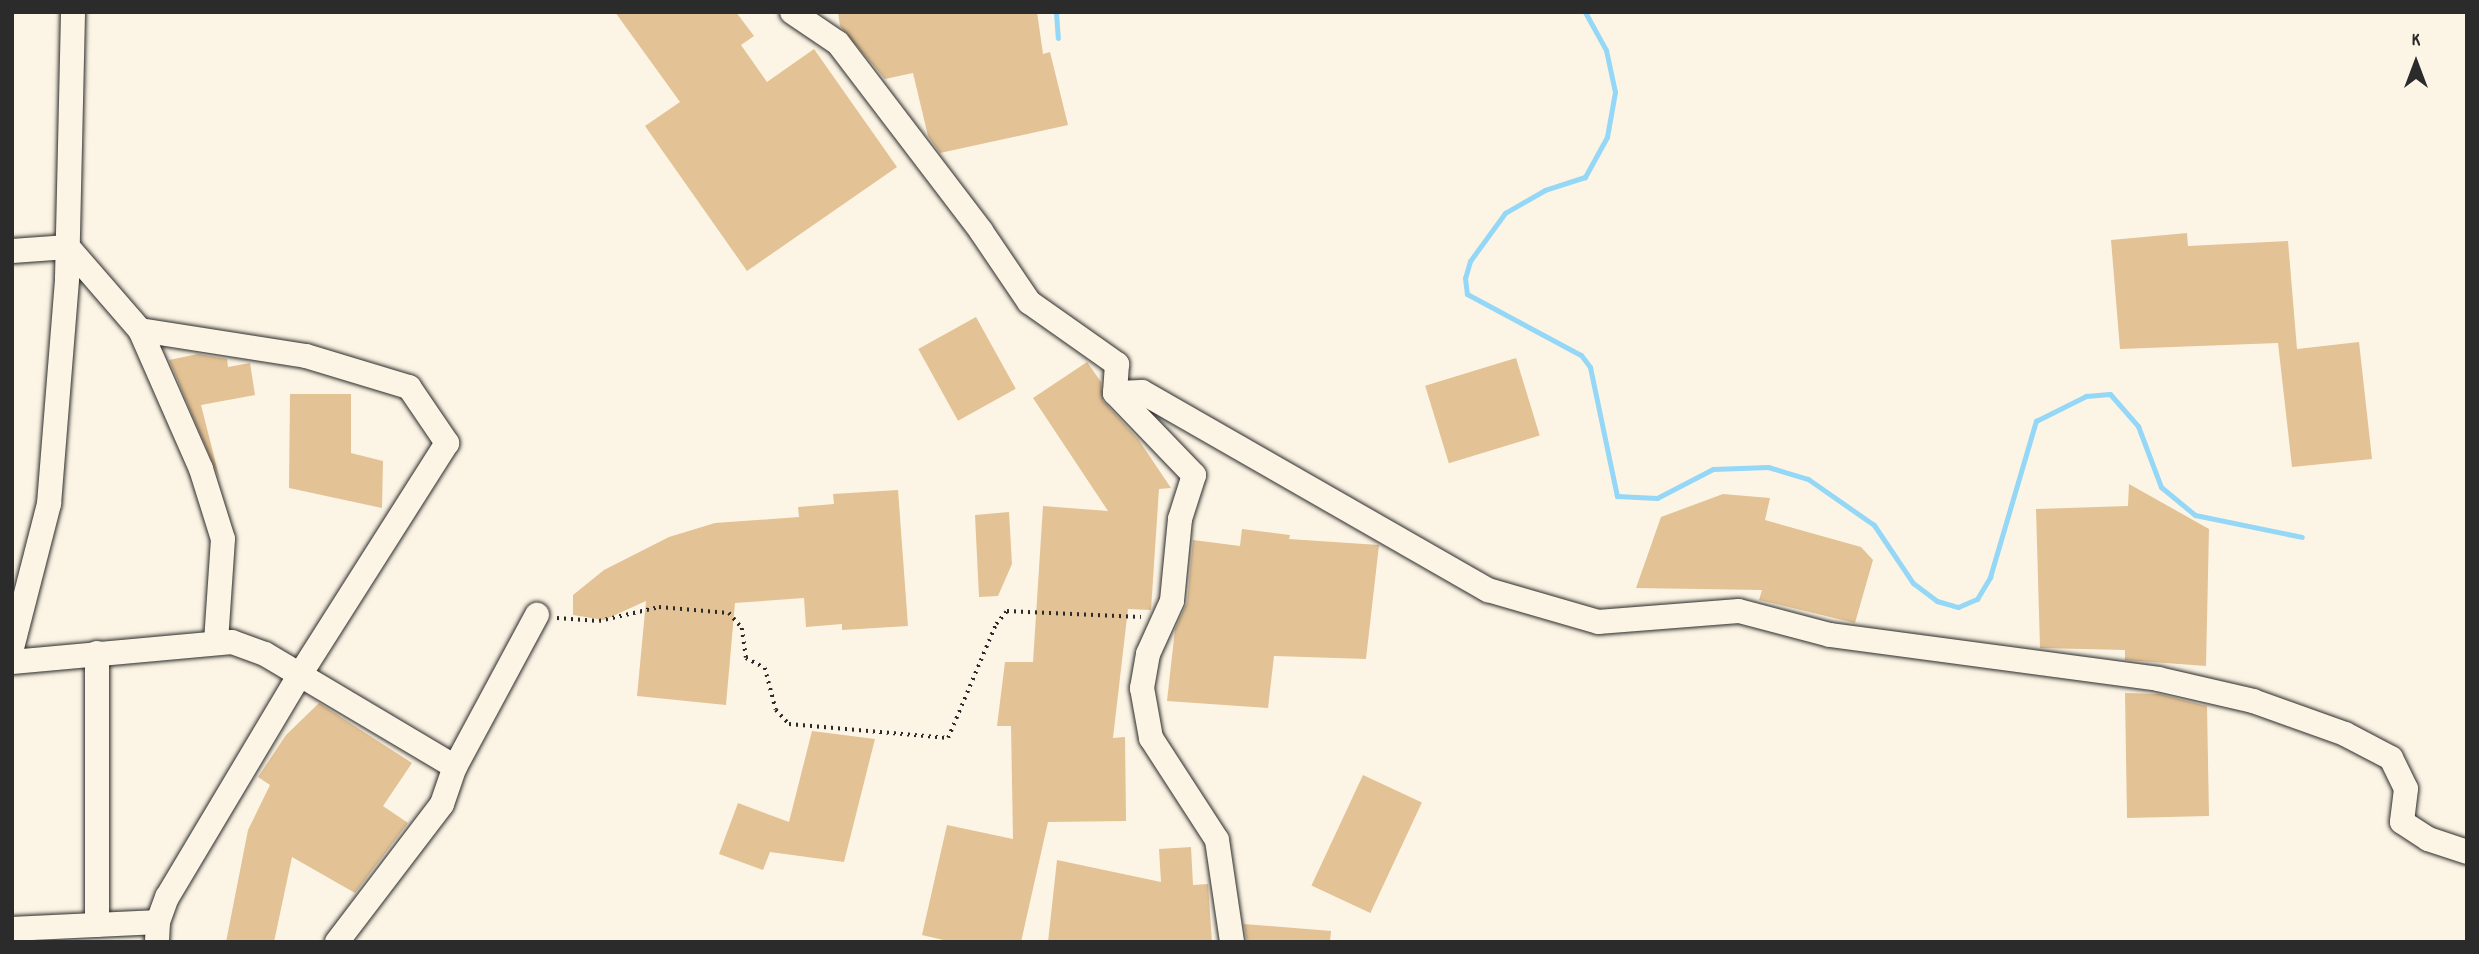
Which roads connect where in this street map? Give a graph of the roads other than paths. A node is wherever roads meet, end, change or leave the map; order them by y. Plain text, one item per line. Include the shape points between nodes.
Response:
1 (74, 12) edge
2 (792, 12) edge
3 (68, 247) junction
4 (12, 251) edge
5 (140, 330) junction
6 (1115, 393) junction
7 (537, 615) road end
8 (216, 640) junction
9 (12, 648) edge
10 (97, 653) junction
11 (12, 662) edge
12 (299, 676) junction
13 (455, 767) junction
14 (2467, 852) edge
15 (97, 925) junction
16 (12, 929) edge
17 (157, 932) edge
18 (337, 942) edge
19 (1232, 942) edge

1 - 3 street
2 - 6 street via 838,43 981,231 1029,302 1117,364
3 - 4 street
3 - 5 street
3 - 9 street via 49,504
5 - 8 street via 201,469 223,539
5 - 12 street via 306,356 409,387 447,443
6 - 14 street via 1142,392 1488,590 1598,622 1739,611 1830,635 2158,679 2253,701 2345,734 2391,758 2406,789 2402,822 2428,839
6 - 19 street via 1194,475 1180,519 1172,601 1148,654 1142,688 1151,738 1217,840
7 - 13 street
8 - 10 street
8 - 12 street via 248,646
10 - 11 street
10 - 15 street
12 - 13 street
12 - 17 street via 167,897
13 - 18 street via 442,804
15 - 16 street
15 - 17 street

